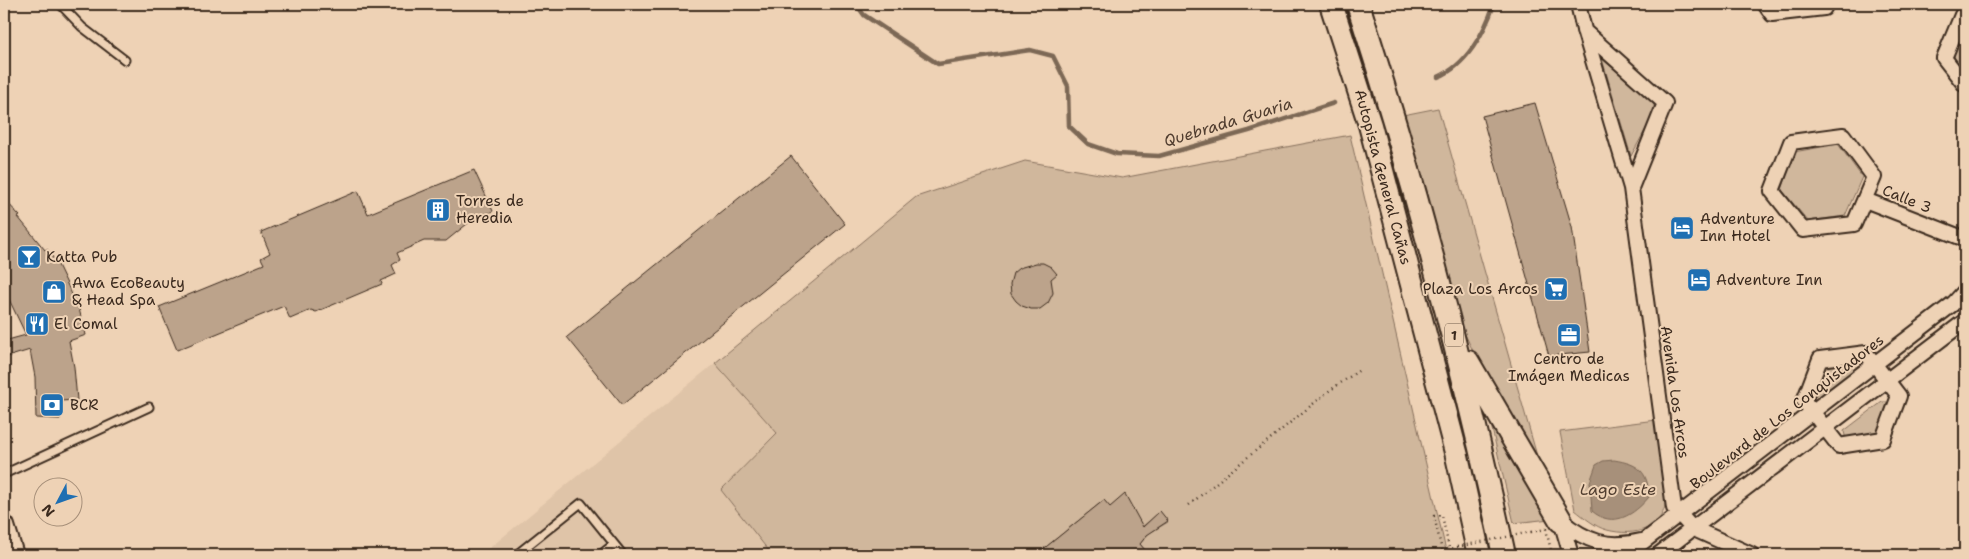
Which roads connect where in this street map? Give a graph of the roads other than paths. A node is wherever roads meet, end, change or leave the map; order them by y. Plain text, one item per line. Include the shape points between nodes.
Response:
1 (60, 4) edge
2 (1331, 4) edge
3 (1358, 4) edge
4 (1578, 4) edge
5 (1765, 4) edge
6 (1826, 4) edge
7 (1965, 15) edge
8 (1584, 30) junction
9 (125, 60) dead end
10 (1965, 85) edge
11 (1370, 125) junction
12 (1631, 188) junction
13 (1865, 200) junction
14 (1965, 239) edge
15 (1965, 291) edge
16 (1965, 321) edge
17 (1455, 340) junction
18 (1875, 364) junction
19 (1887, 380) junction
20 (149, 407) dead end
21 (1813, 412) junction
22 (1825, 427) junction
23 (4, 474) edge
24 (1679, 515) junction
25 (1561, 521) junction
26 (4, 526) edge
27 (1692, 528) junction
28 (1646, 540) junction
29 (614, 544) junction
30 (1463, 551) edge
31 (13, 555) edge
32 (516, 555) edge
33 (600, 555) edge
34 (623, 555) edge
35 (1479, 555) edge
36 (1504, 555) edge
37 (1571, 555) edge
38 (1626, 555) edge
39 (1658, 555) edge
40 (1752, 555) edge

1 - 9 lane via 82,27
2 - 11 highway, Autopista General Cañas / 1
3 - 17 highway, Autopista General Cañas / 1
4 - 8 street, Avenida Los Arcos
5 - 6 street via 1772,14 1824,8
7 - 10 street via 1944,58
8 - 12 street, Avenida Los Arcos
8 - 12 street, Avenida Los Arcos via 1665,103
11 - 30 highway
11 - 35 highway, Autopista General Cañas / 1 via 1457,456
12 - 24 street, Avenida Los Arcos via 1674,508
13 - 13 street via 1874,177 1843,135 1791,142 1772,191 1803,230 1854,224
13 - 14 street, Calle 3
15 - 18 street, Boulevard de Los Conquistadores
16 - 19 street
17 - 25 highway
17 - 36 highway, Autopista General Cañas / 1
18 - 19 street
18 - 21 street, Boulevard de Los Conquistadores
18 - 21 street via 1866,353 1820,359 1804,401
19 - 22 street
19 - 22 street via 1900,396 1883,439 1839,446
20 - 23 lane
21 - 22 street
21 - 24 street, Boulevard de Los Conquistadores
22 - 27 street
24 - 27 street, Avenida Los Arcos
24 - 28 street, Boulevard de Los Conquistadores
25 - 28 street via 1575,532 1601,543 1628,544
25 - 37 street
26 - 31 main road
27 - 39 street
27 - 40 street, Avenida Los Arcos
28 - 38 street, Boulevard de Los Conquistadores
29 - 32 lane via 581,503
29 - 33 lane
29 - 34 lane

